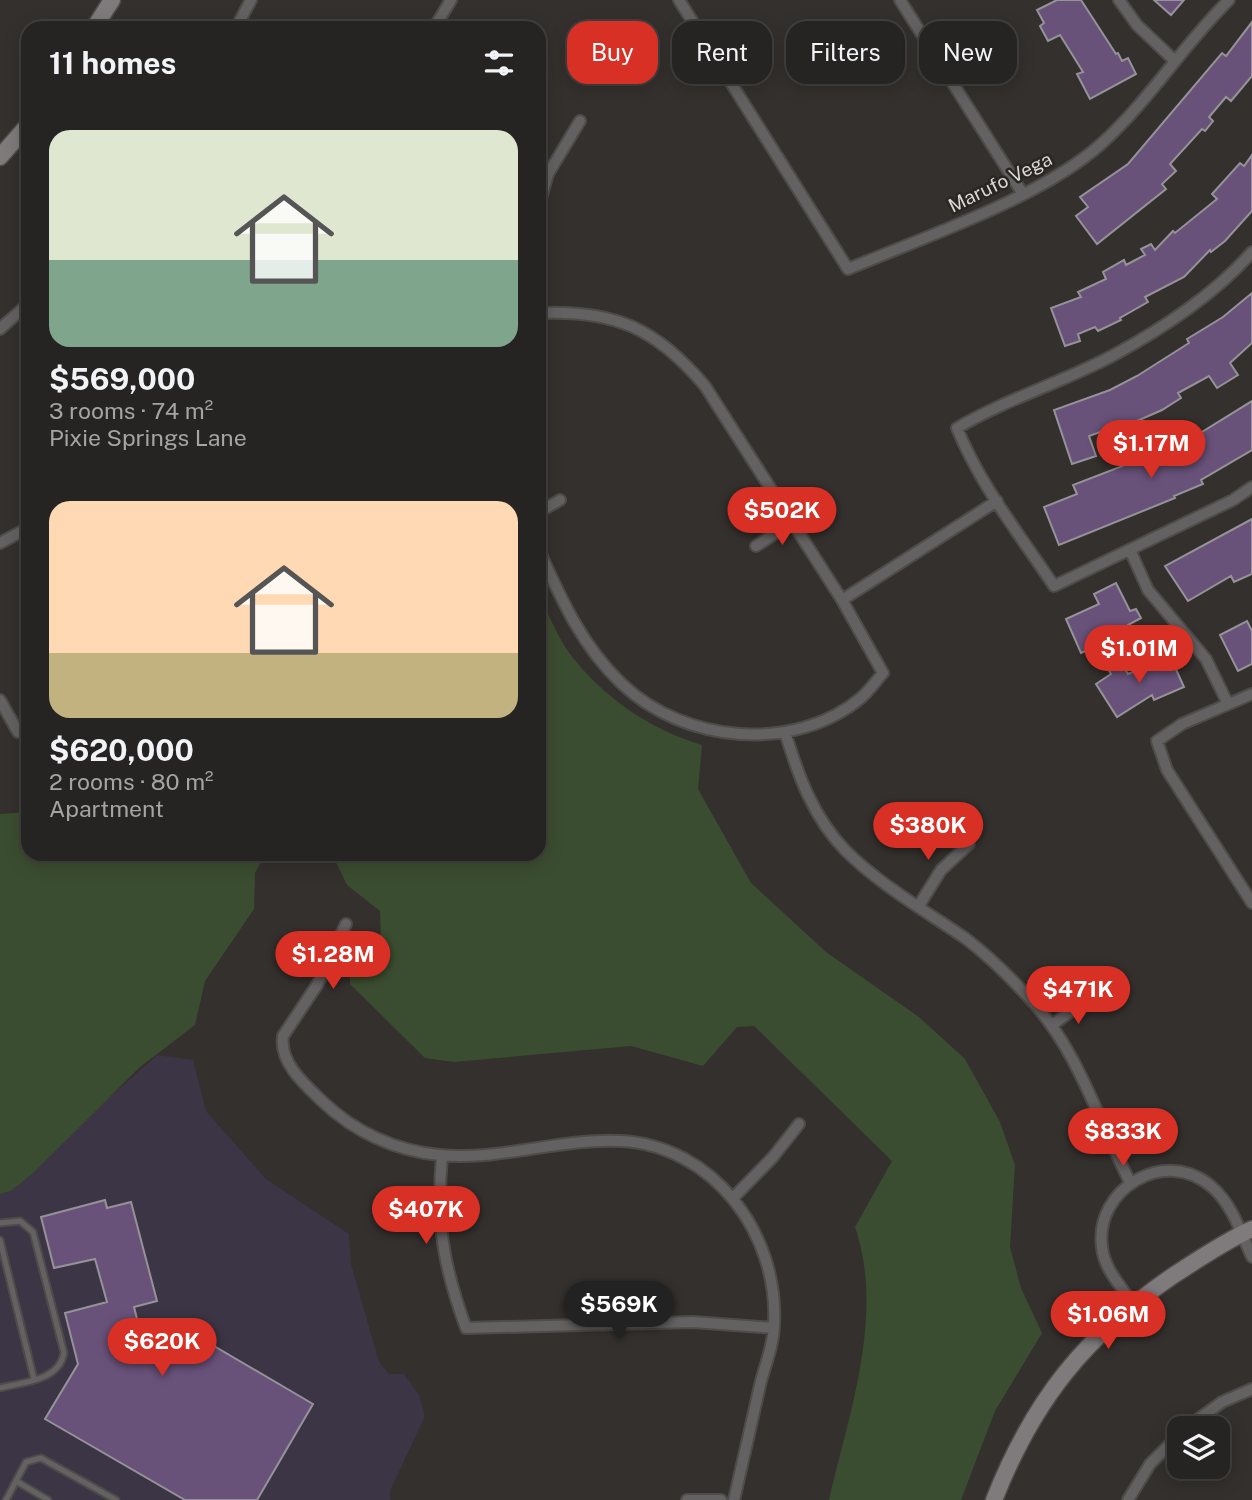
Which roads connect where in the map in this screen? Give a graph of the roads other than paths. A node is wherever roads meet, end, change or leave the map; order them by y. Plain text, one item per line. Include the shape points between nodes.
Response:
1 (111, 0) edge
2 (251, 0) edge
3 (451, 0) edge
4 (679, 0) edge
5 (900, 0) edge
6 (1119, 0) edge
7 (1229, 0) edge
8 (98, 21) edge
9 (240, 21) edge
10 (438, 21) edge
11 (1175, 61) junction
12 (580, 121) dead end
13 (21, 133) edge
14 (0, 157) edge
15 (546, 181) edge
16 (1023, 194) junction
17 (1251, 253) edge
18 (21, 310) edge
19 (546, 313) edge
20 (0, 329) edge
21 (1252, 487) edge
22 (560, 500) dead end
23 (997, 501) junction
24 (546, 508) edge
25 (791, 523) junction
26 (21, 532) edge
27 (0, 543) edge
28 (756, 546) dead end
29 (1130, 550) junction
30 (546, 565) edge
31 (842, 600) junction
32 (1252, 694) edge
33 (0, 701) edge
34 (1228, 705) junction
35 (21, 727) edge
36 (785, 732) junction
37 (970, 844) dead end
38 (1252, 903) edge
39 (918, 907) junction
40 (346, 924) dead end
41 (1084, 1002) dead end
42 (1052, 1025) junction
43 (799, 1124) dead end
44 (442, 1156) junction
45 (1130, 1182) junction
46 (733, 1198) junction
47 (0, 1223) edge
48 (1247, 1231) edge
49 (0, 1240) edge
50 (1252, 1256) edge
51 (1133, 1304) junction
52 (774, 1328) junction
53 (34, 1379) junction
54 (0, 1388) edge
55 (1252, 1389) edge
56 (1203, 1416) edge
57 (1167, 1447) edge
58 (16, 1481) junction
59 (6, 1500) edge
60 (48, 1500) edge
61 (116, 1500) edge
62 (687, 1500) edge
63 (721, 1500) edge
64 (734, 1500) edge
65 (994, 1500) edge
66 (1128, 1500) edge

1 - 8 street
2 - 9 street
3 - 10 street
4 - 16 street, Marufo Vega via 848,269
5 - 16 street
6 - 11 street via 1137,25
7 - 11 street, Marufo Vega
11 - 16 street, Marufo Vega via 1100,146
12 - 15 street
13 - 14 street
17 - 23 street via 1208,293 1110,357 957,428
18 - 20 street
19 - 25 street via 615,319 680,357 705,386
21 - 29 street
22 - 24 street
23 - 29 street via 1054,586
23 - 31 street
25 - 28 street
25 - 31 street
26 - 27 street
29 - 34 street via 1148,590 1206,659
30 - 36 street via 578,633 642,700 709,730
31 - 36 street via 883,673 862,697 835,714
32 - 34 street
33 - 35 street
34 - 38 street via 1182,724 1157,741 1167,770
36 - 39 street via 804,789 822,821 874,876
37 - 39 street via 942,870
39 - 42 street via 1002,970
40 - 44 street via 332,958 283,1035 282,1045 290,1064 332,1111 396,1147
41 - 42 street
42 - 45 street via 1088,1088
43 - 46 street
44 - 46 street via 622,1141 652,1146 681,1158 712,1177
44 - 52 street via 442,1250 466,1328 693,1322
45 - 48 street via 1151,1173 1195,1177 1223,1198
45 - 51 street via 1106,1211 1101,1228 1108,1268
46 - 52 street via 761,1243 770,1270
47 - 53 lane via 20,1221 33,1232 64,1353 55,1372
48 - 50 street
48 - 51 street
49 - 53 lane
51 - 65 street via 1100,1332 1048,1394 1020,1439
52 - 64 street
53 - 54 lane
55 - 56 street
57 - 66 street via 1150,1464
58 - 59 lane
58 - 60 lane
58 - 61 lane via 26,1462 41,1458
62 - 63 street

